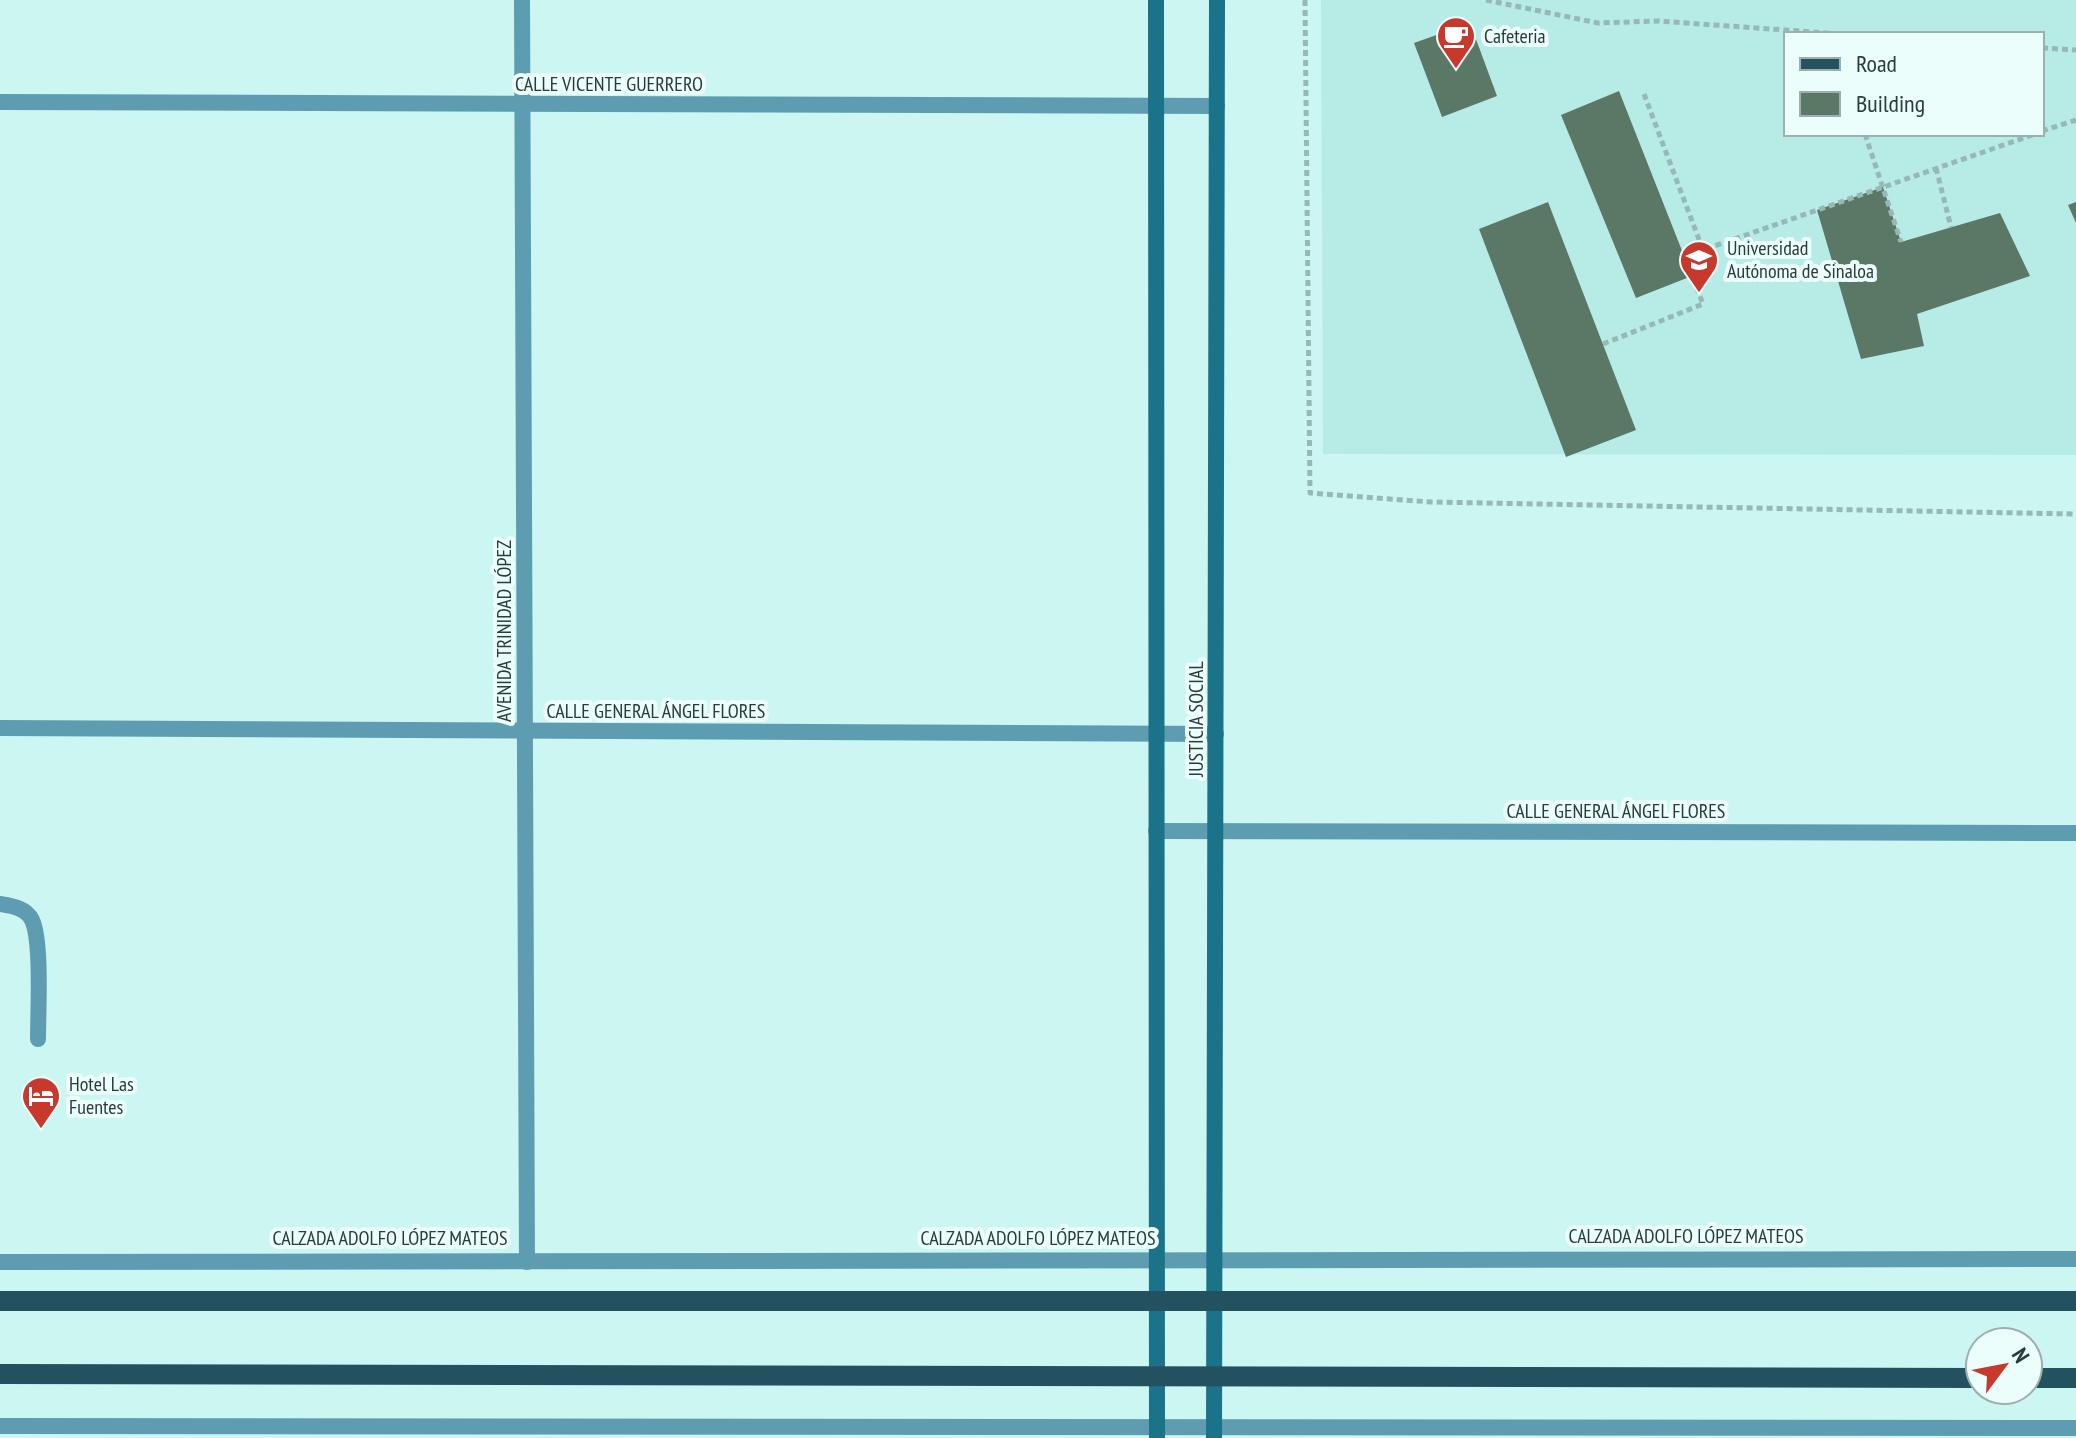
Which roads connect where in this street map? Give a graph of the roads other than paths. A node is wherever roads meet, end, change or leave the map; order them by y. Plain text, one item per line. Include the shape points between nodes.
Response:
1 (522, 0) edge
2 (1156, 0) edge
3 (1217, 0) edge
4 (0, 102) edge
5 (522, 104) junction
6 (1156, 106) junction
7 (1217, 106) junction
8 (0, 728) edge
9 (525, 730) junction
10 (1156, 734) junction
11 (1216, 734) junction
12 (1216, 830) junction
13 (1156, 831) junction
14 (2076, 833) edge
15 (0, 904) edge
16 (38, 1039) dead end
17 (2076, 1259) edge
18 (1157, 1261) junction
19 (1215, 1261) junction
20 (0, 1262) edge
21 (527, 1262) junction
22 (0, 1301) edge
23 (1157, 1301) junction
24 (1215, 1301) junction
25 (2076, 1301) edge
26 (0, 1374) edge
27 (1215, 1376) junction
28 (1157, 1377) junction
29 (1964, 1378) edge
30 (2044, 1378) edge
31 (2076, 1378) edge
32 (0, 1426) edge
33 (2076, 1428) edge
34 (213, 1432) edge
35 (315, 1432) edge
36 (1157, 1433) edge
37 (1214, 1433) edge

1 - 5 street, AVENIDA TRINIDAD LÓPEZ
2 - 6 street, JUSTICIA SOCIAL
3 - 7 street, JUSTICIA SOCIAL
4 - 5 street, CALLE VICENTE GUERRERO
5 - 6 street, CALLE VICENTE GUERRERO
5 - 9 street, AVENIDA TRINIDAD LÓPEZ
6 - 7 street, CALLE VICENTE GUERRERO
6 - 10 street, JUSTICIA SOCIAL
7 - 11 street, JUSTICIA SOCIAL
8 - 9 street, CALLE GENERAL ÁNGEL FLORES
9 - 10 street, CALLE GENERAL ÁNGEL FLORES
9 - 21 street, AVENIDA TRINIDAD LÓPEZ
10 - 11 street, CALLE GENERAL ÁNGEL FLORES
10 - 13 street, JUSTICIA SOCIAL
11 - 12 street, JUSTICIA SOCIAL
12 - 13 street, CALLE GENERAL ÁNGEL FLORES
12 - 14 street, CALLE GENERAL ÁNGEL FLORES
12 - 19 street, JUSTICIA SOCIAL
13 - 18 street, JUSTICIA SOCIAL
15 - 16 street via 19,908 31,918 37,939
17 - 19 street, CALZADA ADOLFO LÓPEZ MATEOS
18 - 19 street, CALZADA ADOLFO LÓPEZ MATEOS
18 - 21 street, CALZADA ADOLFO LÓPEZ MATEOS
18 - 23 street, JUSTICIA SOCIAL
19 - 24 street, JUSTICIA SOCIAL
20 - 21 street, CALZADA ADOLFO LÓPEZ MATEOS
22 - 23 main road
23 - 24 main road
23 - 28 street, JUSTICIA SOCIAL
24 - 25 main road
24 - 27 street, JUSTICIA SOCIAL
26 - 28 main road
27 - 28 main road
27 - 29 main road
27 - 37 street, JUSTICIA SOCIAL
28 - 36 street, JUSTICIA SOCIAL
30 - 31 main road
32 - 34 street
33 - 37 street
34 - 35 street
35 - 36 street
36 - 37 street

